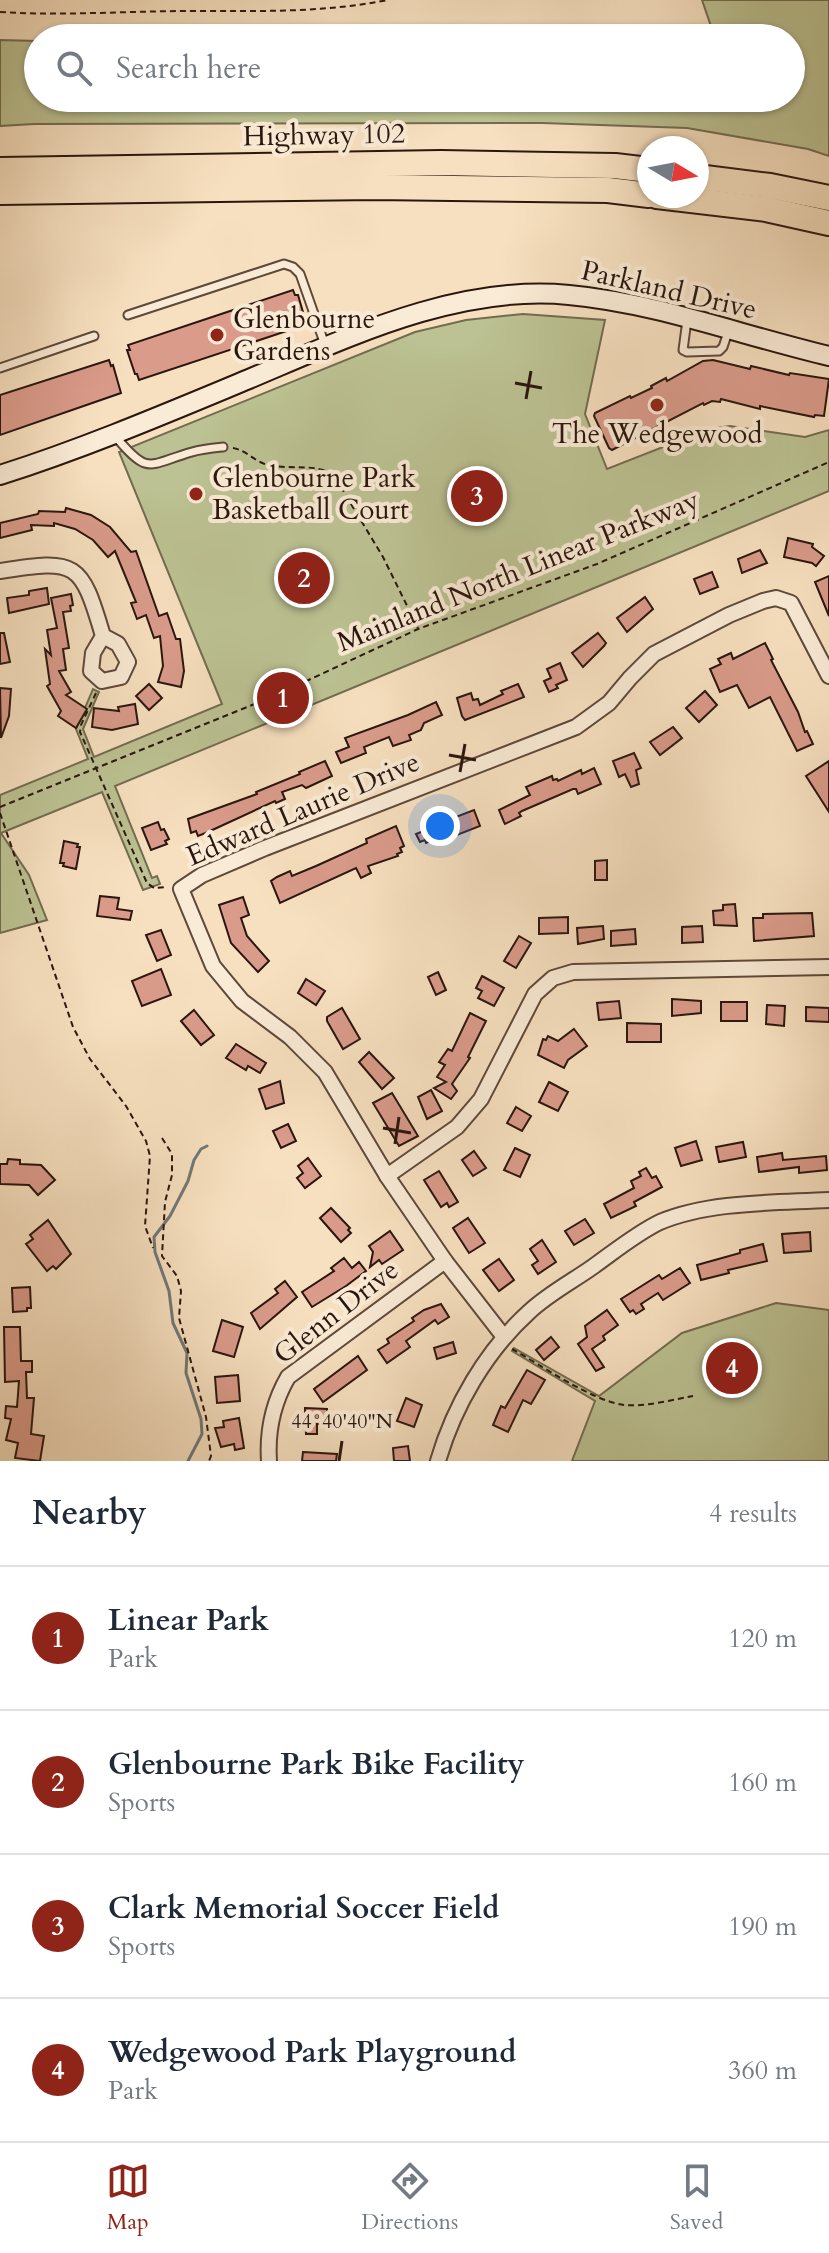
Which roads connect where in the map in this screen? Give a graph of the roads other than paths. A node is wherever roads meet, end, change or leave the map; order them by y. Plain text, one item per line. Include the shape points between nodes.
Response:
1 (637, 169) edge
2 (0, 170) edge
3 (709, 178) edge
4 (0, 192) edge
5 (637, 194) edge
6 (829, 198) edge
7 (709, 202) edge
8 (829, 223) edge
9 (128, 315) dead end
10 (687, 320) junction
11 (728, 331) junction
12 (94, 336) dead end
13 (326, 347) junction
14 (829, 356) edge
15 (0, 368) edge
16 (114, 436) junction
17 (223, 447) road end
18 (0, 475) edge
19 (0, 571) edge
20 (103, 636) junction
21 (829, 676) edge
22 (829, 967) edge
23 (387, 1176) junction
24 (829, 1200) edge
25 (445, 1261) junction
26 (502, 1340) junction
27 (269, 1461) edge
28 (438, 1461) edge

1 - 2 highway, Highway 102 via 441,163
3 - 6 highway
4 - 5 highway, Highway 102 via 375,187
7 - 8 highway
9 - 13 lane via 284,264 300,274
10 - 11 street, Parkland Drive
10 - 11 lane via 682,344 687,352 719,351
10 - 13 street, Parkland Drive via 568,295 507,295 460,301
11 - 14 street, Parkland Drive
12 - 15 lane
13 - 16 street, Parkland Drive
16 - 17 lane via 147,465
16 - 18 street, Parkland Drive
19 - 20 street via 48,564 81,576
20 - 20 street via 118,644 128,662 121,677 102,681 91,671
21 - 23 street, Edward Laurie Drive via 791,603 763,601 654,654 609,703 576,727 265,848 181,889 213,966 242,1001 325,1072
22 - 23 street via 573,972 553,978 535,994 481,1099 457,1127
23 - 25 street
24 - 26 street via 713,1208 660,1222 531,1310
25 - 26 street
25 - 27 street, Glenn Drive via 288,1377 268,1439
26 - 28 street via 448,1427

